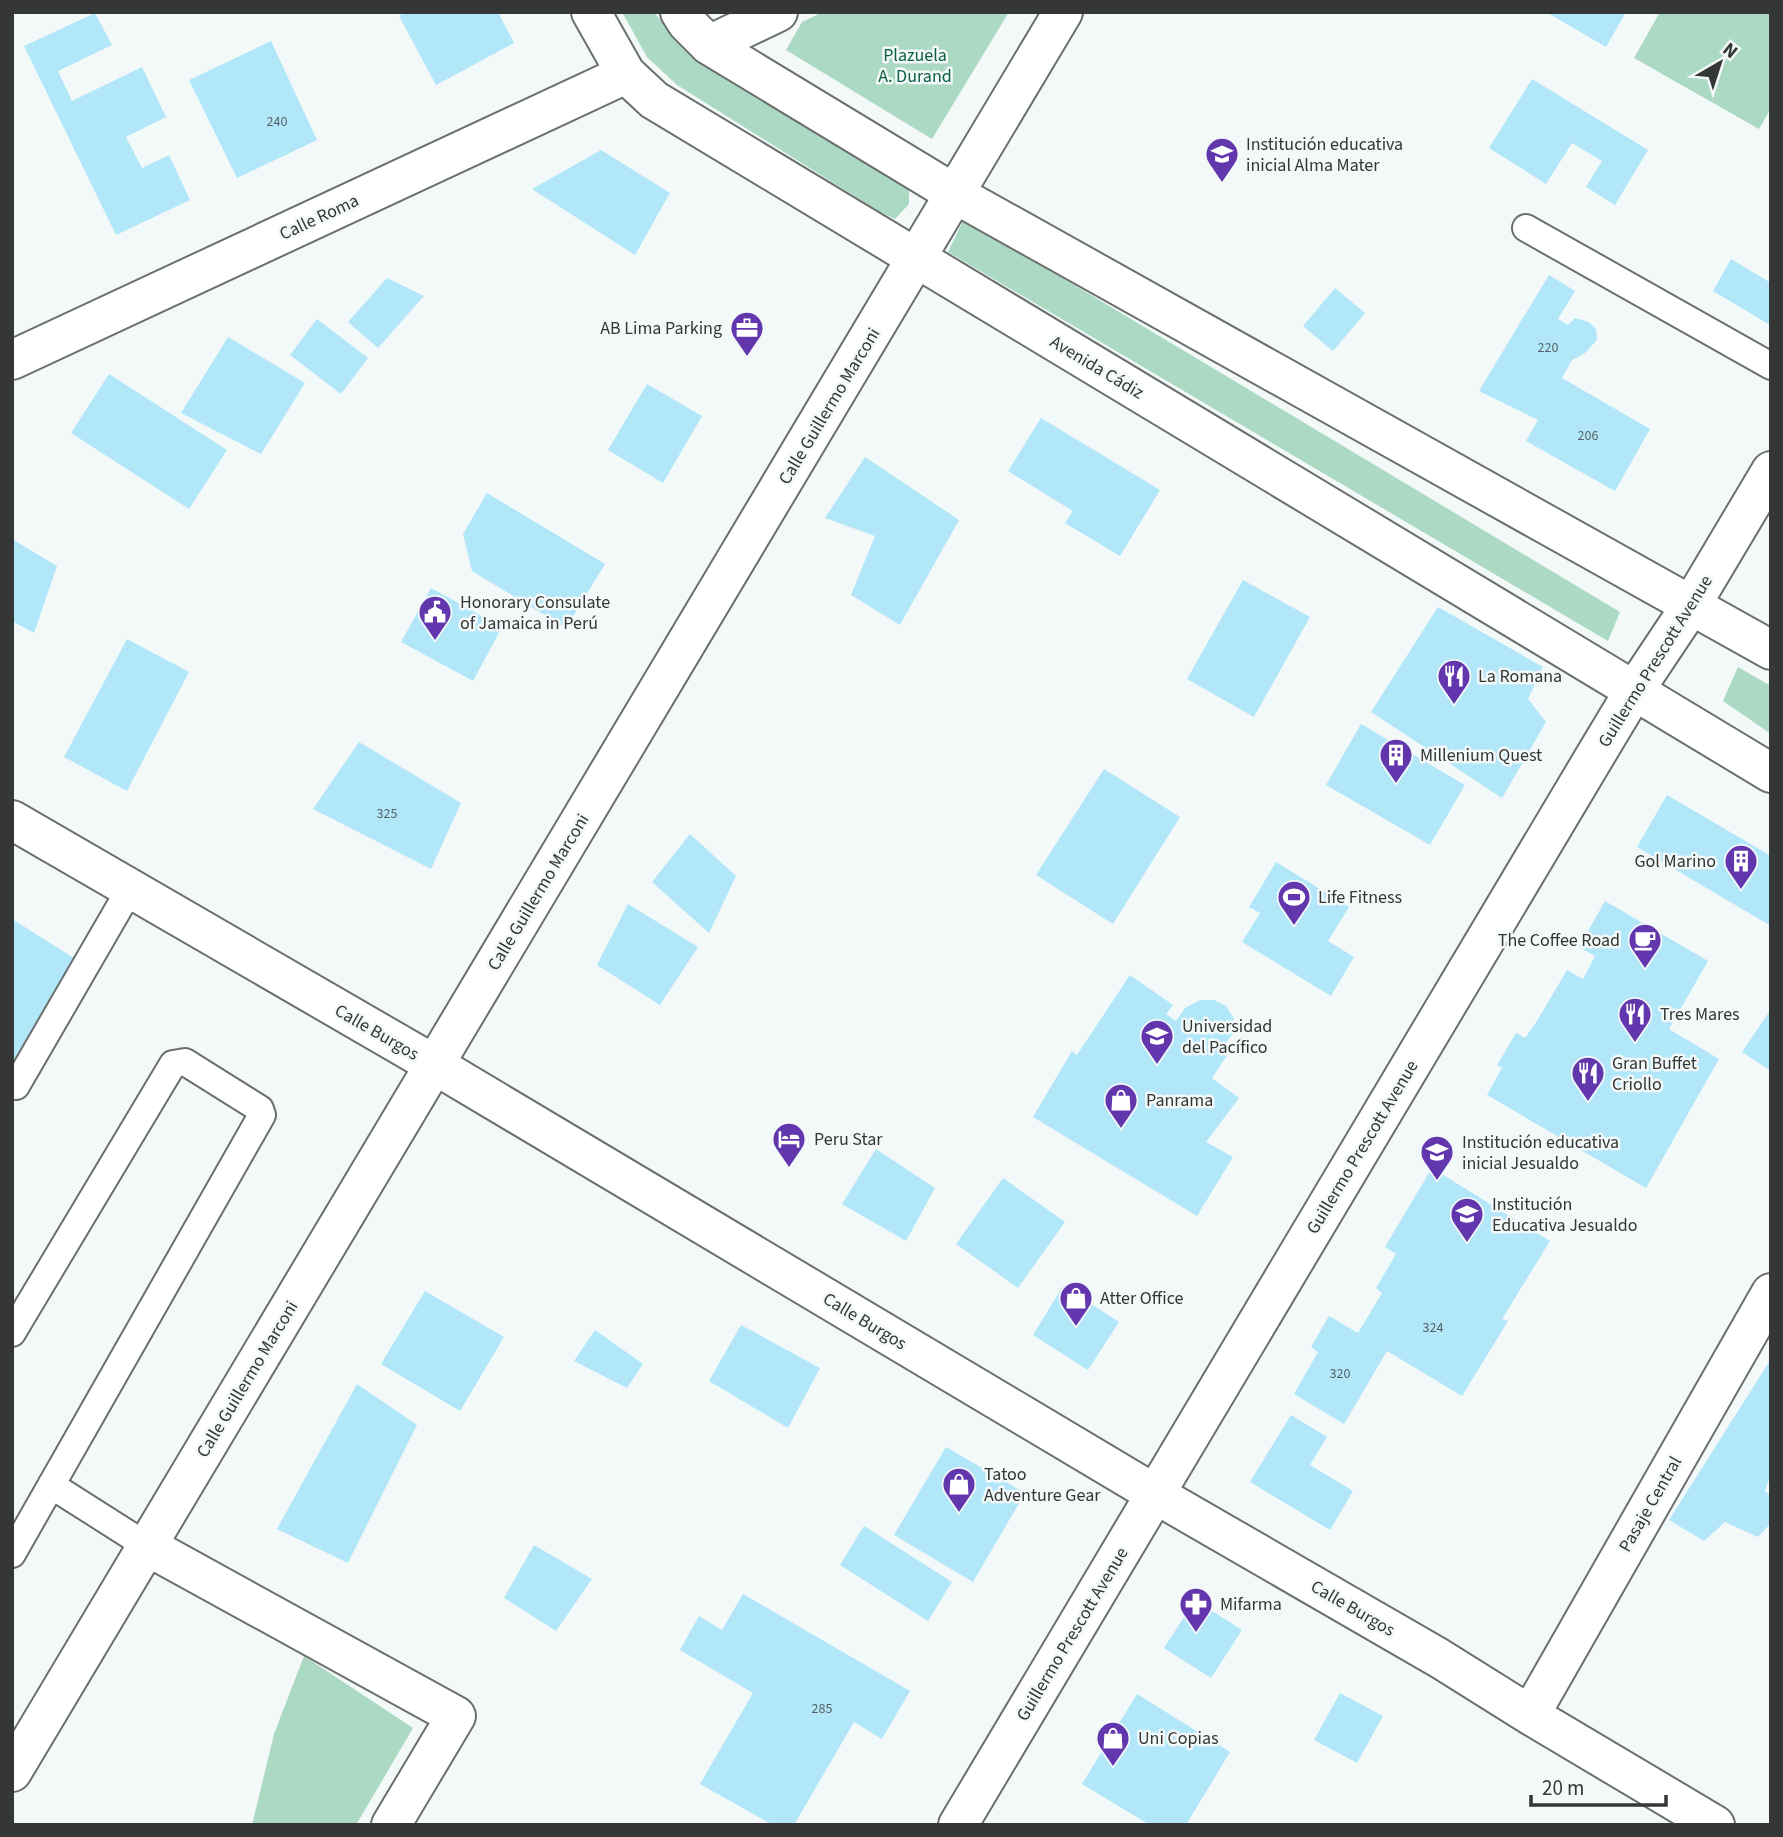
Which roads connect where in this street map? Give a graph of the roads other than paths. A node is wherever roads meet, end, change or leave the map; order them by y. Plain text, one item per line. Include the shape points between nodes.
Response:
1 (592, 12) edge
2 (680, 12) edge
3 (778, 12) edge
4 (1063, 12) edge
5 (709, 45) junction
6 (626, 74) junction
7 (955, 194) junction
8 (1526, 228) dead end
9 (916, 258) junction
10 (12, 360) edge
11 (1771, 366) edge
12 (1771, 471) edge
13 (1690, 607) junction
14 (1771, 650) edge
15 (1634, 691) junction
16 (1771, 773) edge
17 (12, 820) edge
18 (130, 889) junction
19 (435, 1065) junction
20 (16, 1086) dead end
21 (1771, 1293) edge
22 (12, 1333) edge
23 (51, 1485) junction
24 (1155, 1494) junction
25 (147, 1546) junction
26 (12, 1554) edge
27 (1530, 1715) junction
28 (12, 1772) edge
29 (391, 1825) edge
30 (958, 1825) edge
31 (1715, 1825) edge

1 - 6 street, Avenida Cádiz
2 - 5 street
3 - 5 street
4 - 7 street, Calle Guillermo Marconi
5 - 7 street
6 - 9 street, Avenida Cádiz via 654,100
6 - 10 street, Calle Roma
7 - 9 street, Calle Guillermo Marconi
7 - 13 street
8 - 11 lane
9 - 15 street, Avenida Cádiz
9 - 19 street, Calle Guillermo Marconi
12 - 13 street, Guillermo Prescott Avenue
13 - 14 street
13 - 15 street, Guillermo Prescott Avenue
15 - 16 street, Avenida Cádiz
15 - 24 street, Guillermo Prescott Avenue
17 - 18 street, Calle Burgos
18 - 19 street, Calle Burgos
18 - 20 lane
19 - 24 street, Calle Burgos
19 - 25 street, Calle Guillermo Marconi
21 - 27 street, Pasaje Central
22 - 23 lane via 173,1064 185,1062 260,1109 262,1115
23 - 25 lane
23 - 26 lane
24 - 27 street, Calle Burgos
24 - 30 street, Guillermo Prescott Avenue
25 - 28 street, Calle Guillermo Marconi
25 - 29 street via 456,1716
27 - 31 street, Calle Burgos

